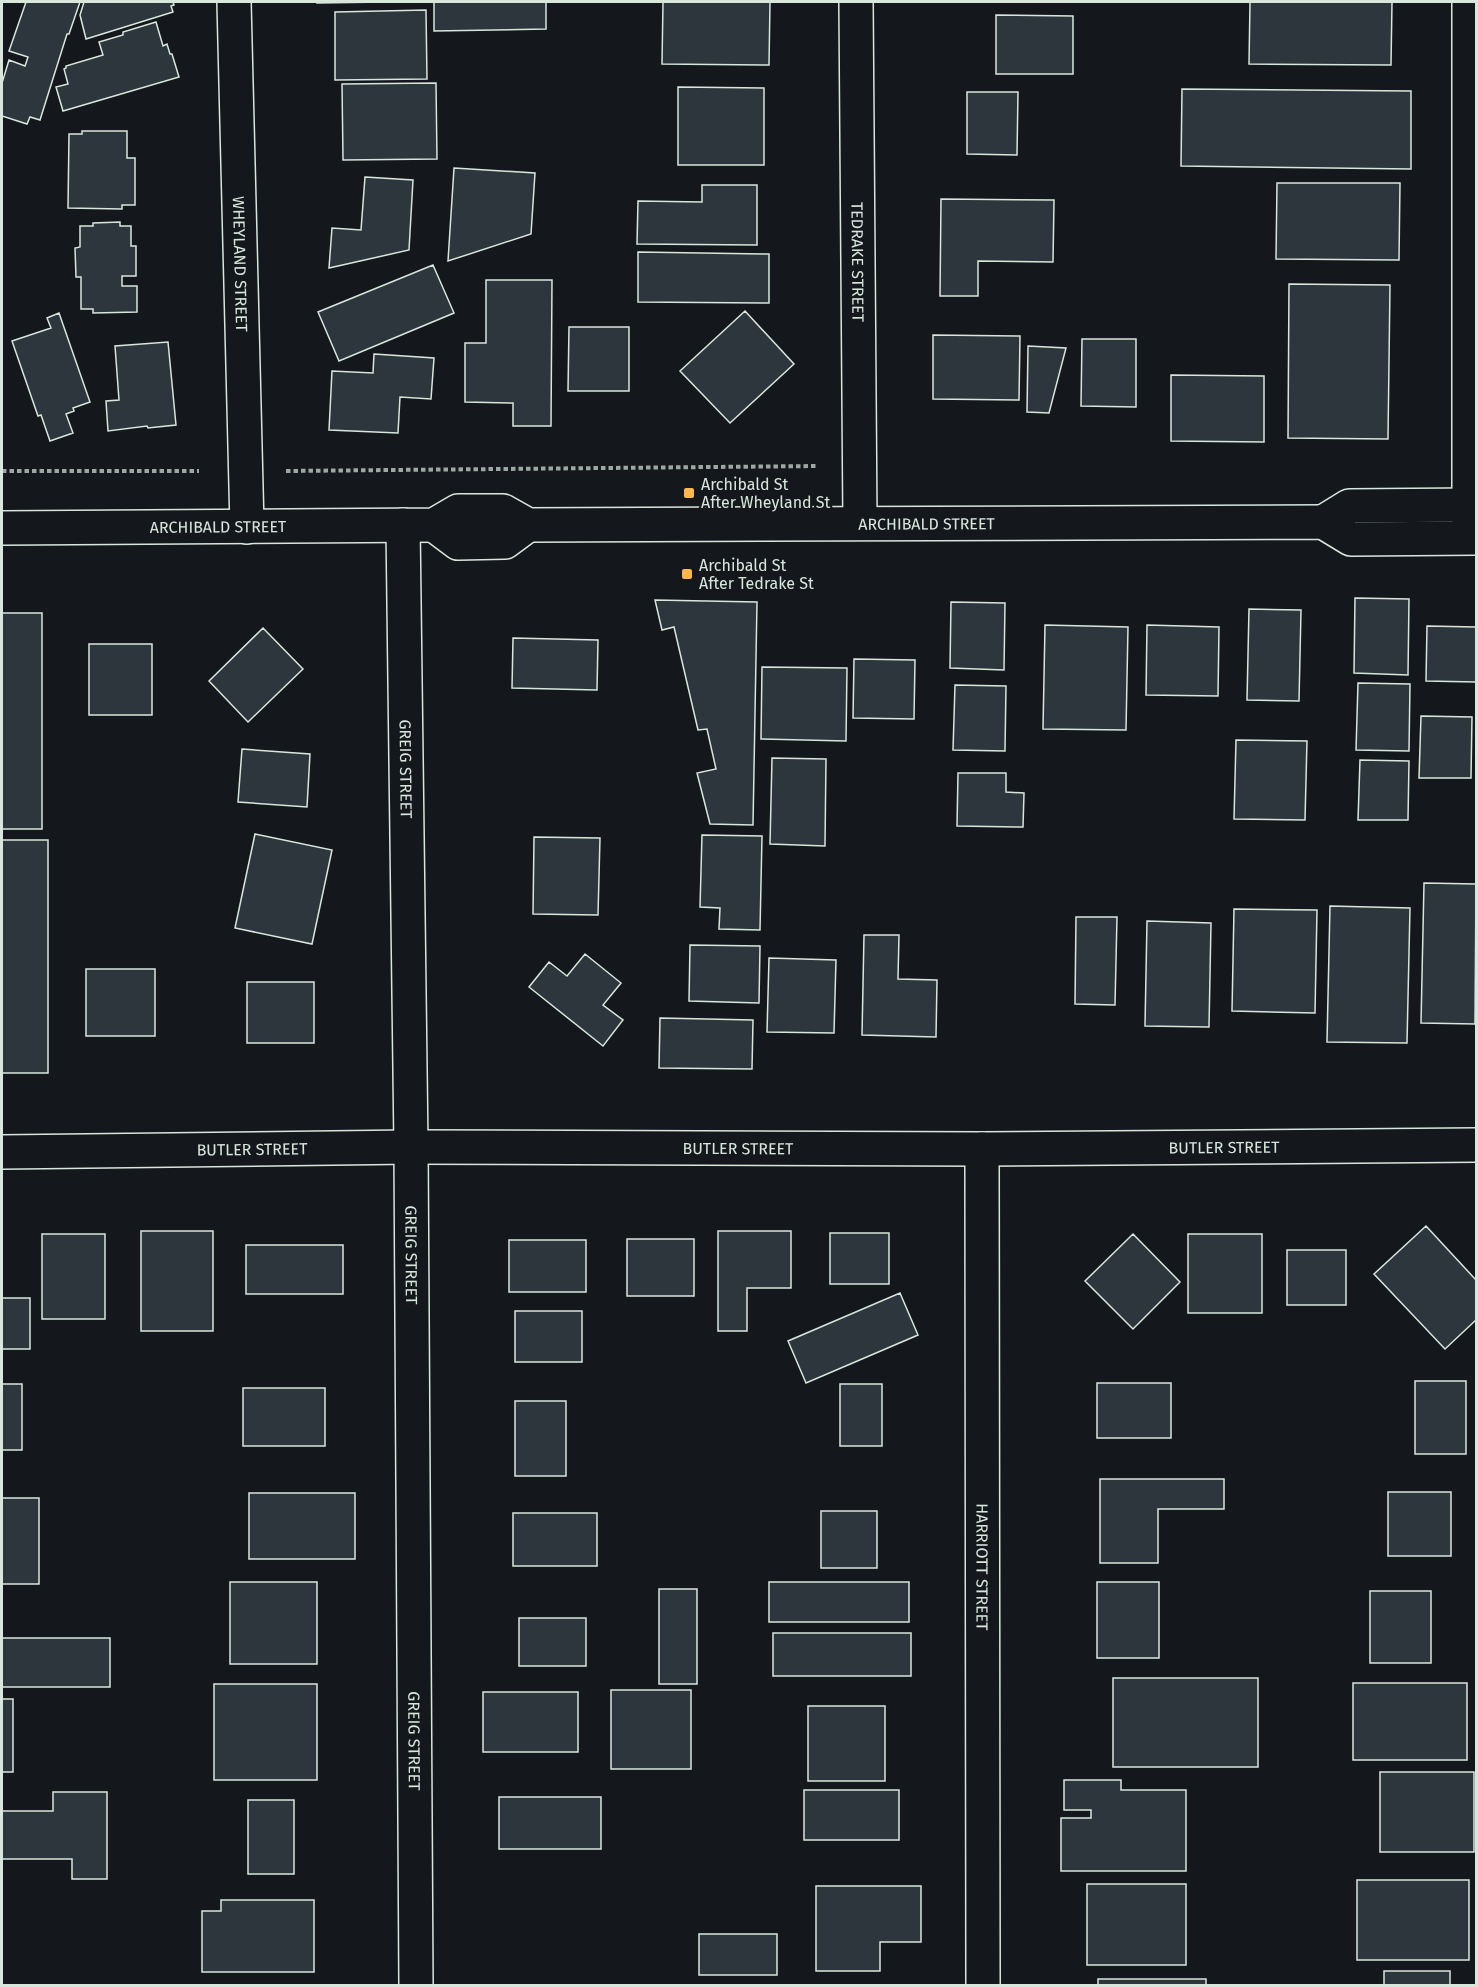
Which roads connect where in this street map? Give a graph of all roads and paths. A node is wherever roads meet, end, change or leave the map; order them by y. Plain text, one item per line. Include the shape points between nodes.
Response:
1 (234, 2) edge
2 (856, 2) edge
3 (1469, 2) edge
4 (818, 466) dead end
5 (2, 471) edge
6 (199, 471) dead end
7 (286, 471) dead end
8 (1473, 505) edge
9 (1323, 522) junction
10 (860, 523) junction
11 (419, 525) junction
12 (247, 527) junction
13 (2, 528) edge
14 (1473, 538) edge
15 (1476, 1145) edge
16 (411, 1147) junction
17 (982, 1149) junction
18 (2, 1152) edge
19 (416, 1986) edge
20 (983, 1986) edge

1 - 12 street, WHEYLAND STREET
2 - 10 street, TEDRAKE STREET
3 - 8 street
4 - 7 path
5 - 6 path
8 - 9 street via 1349,506
8 - 14 street
9 - 10 street, ARCHIBALD STREET
9 - 14 street via 1351,539
10 - 11 street, ARCHIBALD STREET via 528,525 502,511 458,511
11 - 12 street, ARCHIBALD STREET
11 - 16 street, GREIG STREET
12 - 13 street, ARCHIBALD STREET
15 - 17 street, BUTLER STREET
16 - 17 street, BUTLER STREET
16 - 18 street, BUTLER STREET
16 - 19 street, GREIG STREET
17 - 20 street, HARRIOTT STREET

